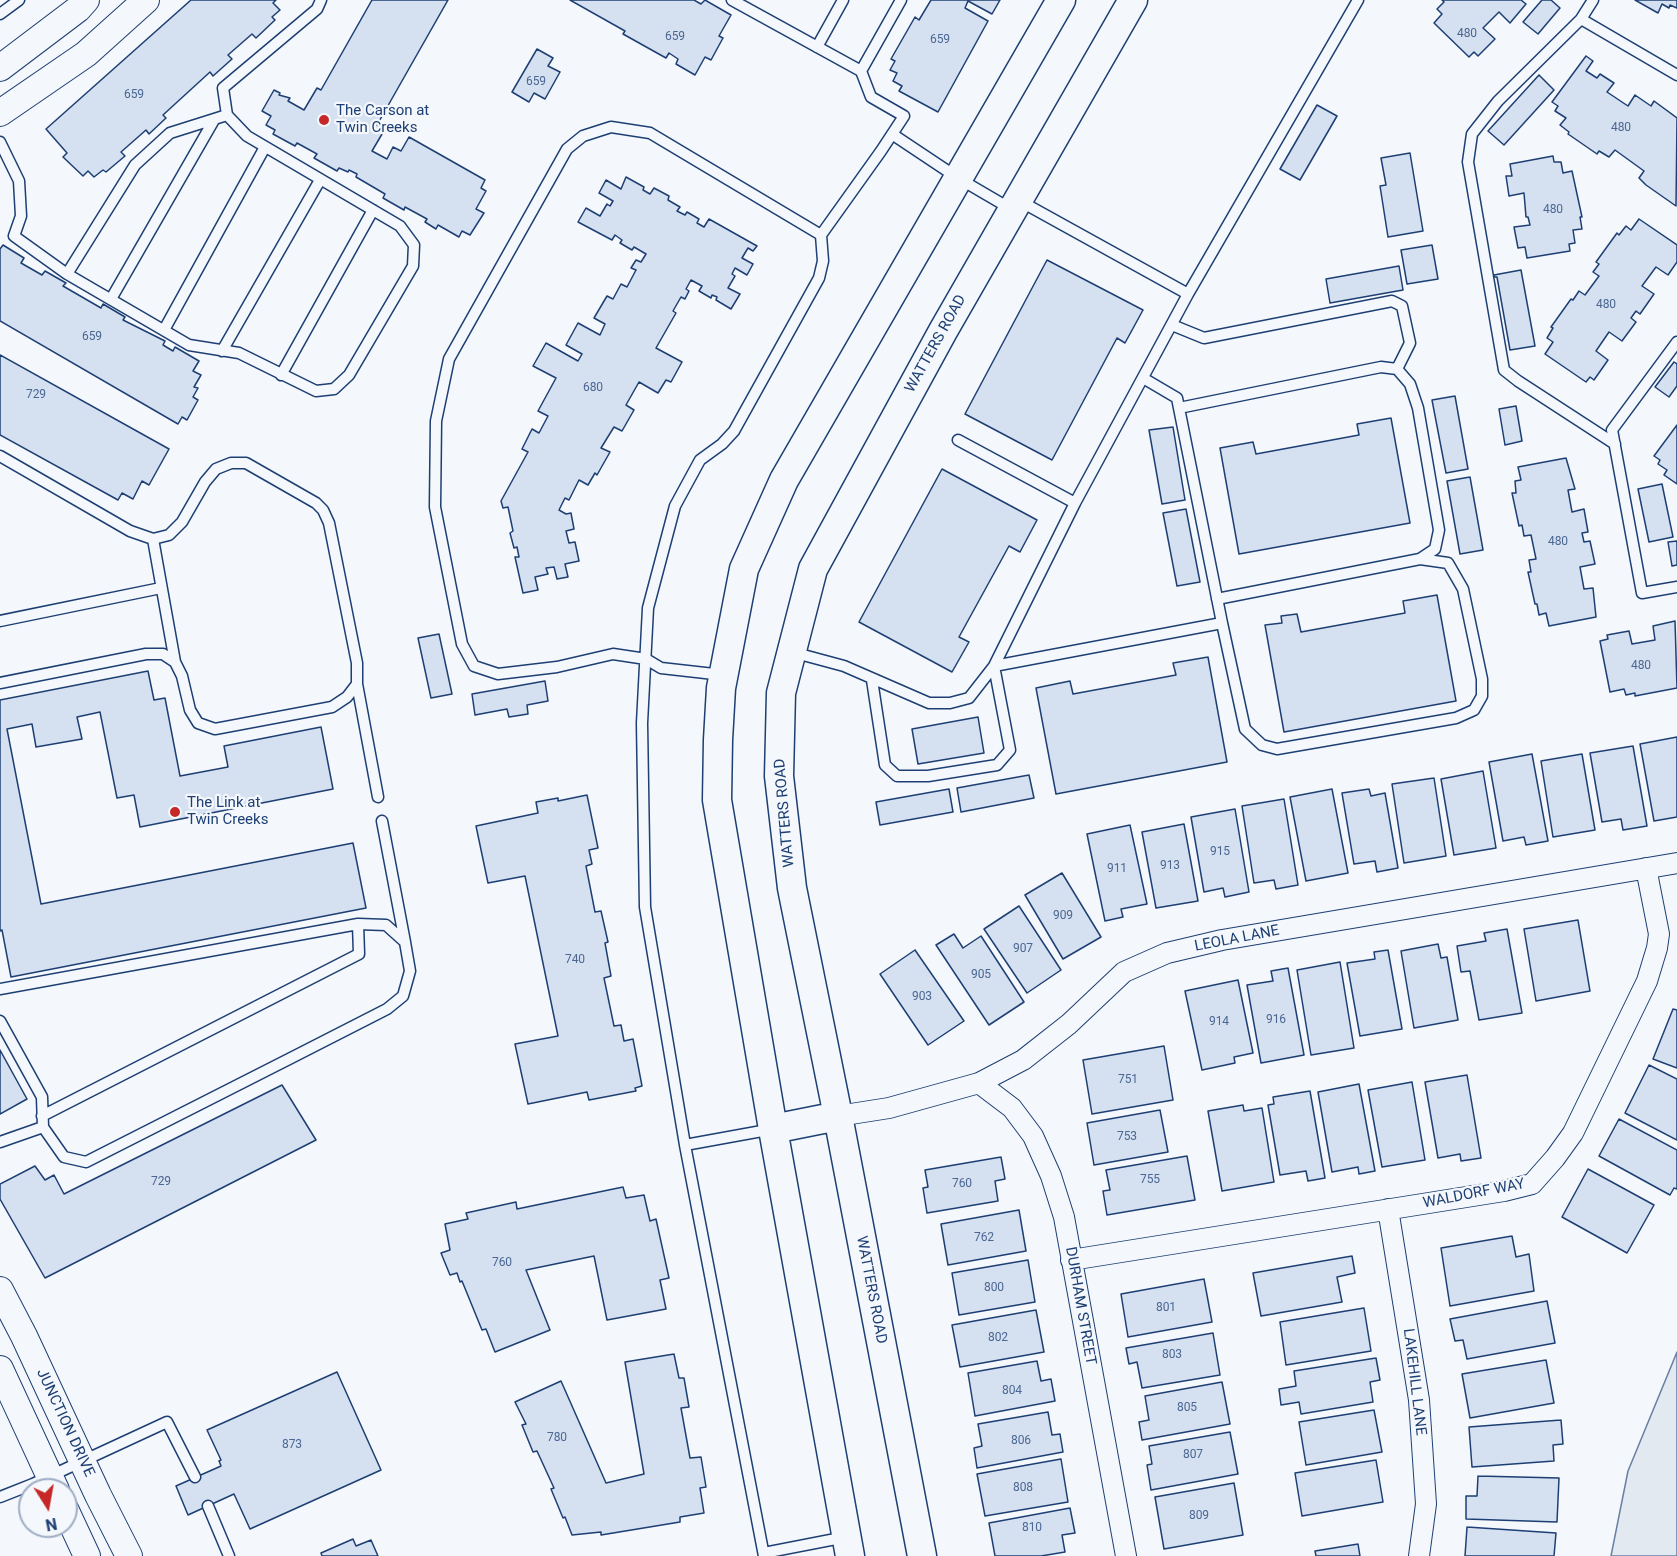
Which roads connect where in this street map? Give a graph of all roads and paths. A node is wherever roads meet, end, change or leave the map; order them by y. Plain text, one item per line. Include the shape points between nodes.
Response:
1 (19, 0) edge
2 (86, 0) edge
3 (146, 0) edge
4 (321, 0) edge
5 (732, 0) edge
6 (843, 0) edge
7 (902, 0) edge
8 (1061, 0) edge
9 (1133, 0) edge
10 (1358, 0) edge
11 (1593, 0) edge
12 (0, 14) edge
13 (1581, 20) junction
14 (817, 47) junction
15 (0, 68) edge
16 (861, 71) junction
17 (1677, 75) edge
18 (0, 113) edge
19 (227, 115) junction
20 (213, 120) junction
21 (892, 134) junction
22 (0, 142) edge
23 (266, 147) junction
24 (958, 178) junction
25 (320, 180) junction
26 (1015, 205) junction
27 (373, 210) junction
28 (821, 235) junction
29 (67, 274) junction
30 (1188, 294) junction
31 (111, 300) junction
32 (1172, 325) junction
33 (164, 330) junction
34 (1677, 342) edge
35 (222, 351) junction
36 (1397, 369) junction
37 (281, 375) junction
38 (1143, 378) junction
39 (1179, 408) junction
40 (958, 440) dead end
41 (1615, 444) junction
42 (0, 456) edge
43 (1076, 503) junction
44 (153, 539) junction
45 (1420, 559) junction
46 (1677, 587) edge
47 (162, 588) junction
48 (1217, 599) junction
49 (0, 621) edge
50 (1222, 622) junction
51 (792, 652) junction
52 (646, 659) junction
53 (175, 662) junction
54 (994, 666) junction
55 (723, 675) junction
56 (872, 680) junction
57 (0, 683) edge
58 (357, 684) junction
59 (378, 798) dead end
60 (382, 821) dead end
61 (1677, 862) edge
62 (1646, 868) junction
63 (358, 924) junction
64 (405, 942) junction
65 (0, 989) edge
66 (0, 1021) edge
67 (979, 1083) junction
68 (838, 1116) junction
69 (43, 1122) junction
70 (773, 1129) junction
71 (0, 1142) edge
72 (685, 1145) junction
73 (1388, 1209) junction
74 (1071, 1260) junction
75 (0, 1290) edge
76 (0, 1369) edge
77 (83, 1461) junction
78 (195, 1477) dead end
79 (51, 1478) edge
80 (60, 1478) edge
81 (18, 1492) edge
82 (0, 1497) edge
83 (208, 1506) dead end
84 (78, 1537) edge
85 (848, 1546) edge
86 (764, 1554) edge
87 (87, 1556) edge
88 (129, 1556) edge
89 (229, 1556) edge
90 (922, 1556) edge
91 (1126, 1556) edge
92 (1419, 1556) edge

1 - 12 lane
2 - 15 street
3 - 18 street via 86,54
4 - 19 lane via 317,9 224,88
5 - 14 lane
6 - 14 lane
7 - 16 lane
8 - 24 main road
9 - 26 main road, WATTERS ROAD
10 - 30 lane
11 - 13 lane
13 - 17 lane
13 - 41 lane via 1498,101 1472,134 1468,162 1504,370
14 - 16 lane
16 - 21 lane via 871,97 904,116
19 - 20 lane
19 - 23 lane via 247,136
20 - 29 lane via 170,133 135,165
20 - 31 lane
21 - 24 lane
21 - 28 lane
22 - 29 lane via 19,182 21,216 14,236
23 - 25 lane
23 - 33 lane
24 - 26 lane
24 - 55 main road via 784,480 744,569
25 - 27 lane
25 - 35 lane
26 - 30 lane
26 - 51 main road, WATTERS ROAD via 813,569
27 - 37 lane
27 - 37 lane via 400,226 414,245 414,266 349,375 334,389 316,391
28 - 52 lane via 823,261 819,278 734,431 700,460 675,506 648,608
28 - 52 lane via 650,132 611,127 583,136 567,149 449,358 436,421 435,507 462,644 474,666 498,674 557,667 613,654
29 - 31 lane
30 - 32 lane
31 - 33 lane
32 - 36 lane via 1204,338 1392,301 1402,306 1410,343
32 - 38 lane
33 - 35 lane via 189,345
34 - 41 lane via 1612,430
35 - 37 lane via 239,353
36 - 39 lane via 1381,367
36 - 45 lane via 1410,384 1418,408 1440,530 1435,549
38 - 39 lane via 1178,398
38 - 43 lane
39 - 48 lane
40 - 43 lane
41 - 46 lane via 1642,593
42 - 44 lane via 130,531
43 - 54 lane
44 - 47 lane
44 - 58 lane via 169,535 182,522 210,476 231,463 246,463 316,503 329,523 357,663
45 - 48 lane
45 - 50 lane via 1448,563 1463,589 1482,696 1474,710 1456,718 1277,749 1262,745 1245,729
47 - 49 lane
47 - 53 lane
48 - 50 lane
50 - 54 lane
51 - 56 lane via 844,666
51 - 68 main road, WATTERS ROAD via 782,693 779,776 792,888
52 - 55 lane via 661,668
52 - 72 lane via 642,723 645,907
53 - 57 lane via 163,654 146,654
53 - 58 lane via 190,710 198,723 215,729 332,707 347,698
54 - 56 lane via 969,698 950,703 929,704
54 - 56 lane via 1010,750 997,765 928,776 897,777 885,765
55 - 70 main road via 717,800
58 - 59 lane
60 - 64 lane
61 - 62 street, LEOLA LANE
62 - 67 street, LEOLA LANE via 1234,938 1167,953 1124,972 1069,1024 1023,1060
62 - 73 street, WALDORF WAY via 1659,934 1647,981 1573,1133 1555,1158 1532,1184
63 - 64 lane via 386,925
63 - 65 lane
63 - 69 lane via 359,954
64 - 69 lane via 410,971 403,996 387,1009 86,1162 64,1157
66 - 69 lane via 42,1097
67 - 68 street, LEOLA LANE via 889,1108
67 - 74 street, DURHAM STREET via 1012,1108 1033,1136 1064,1217
68 - 70 main road
68 - 90 main road, WATTERS ROAD
69 - 71 lane
70 - 72 lane
70 - 85 main road
72 - 86 lane
73 - 74 street, WALDORF WAY
73 - 92 street, LAKEHILL LANE via 1419,1400 1426,1504
74 - 91 street, DURHAM STREET
75 - 77 street, JUNCTION DRIVE
76 - 79 street
77 - 78 lane via 167,1422
77 - 80 lane
77 - 88 street, JUNCTION DRIVE
81 - 82 lane
83 - 89 lane
84 - 87 street
85 - 86 lane

